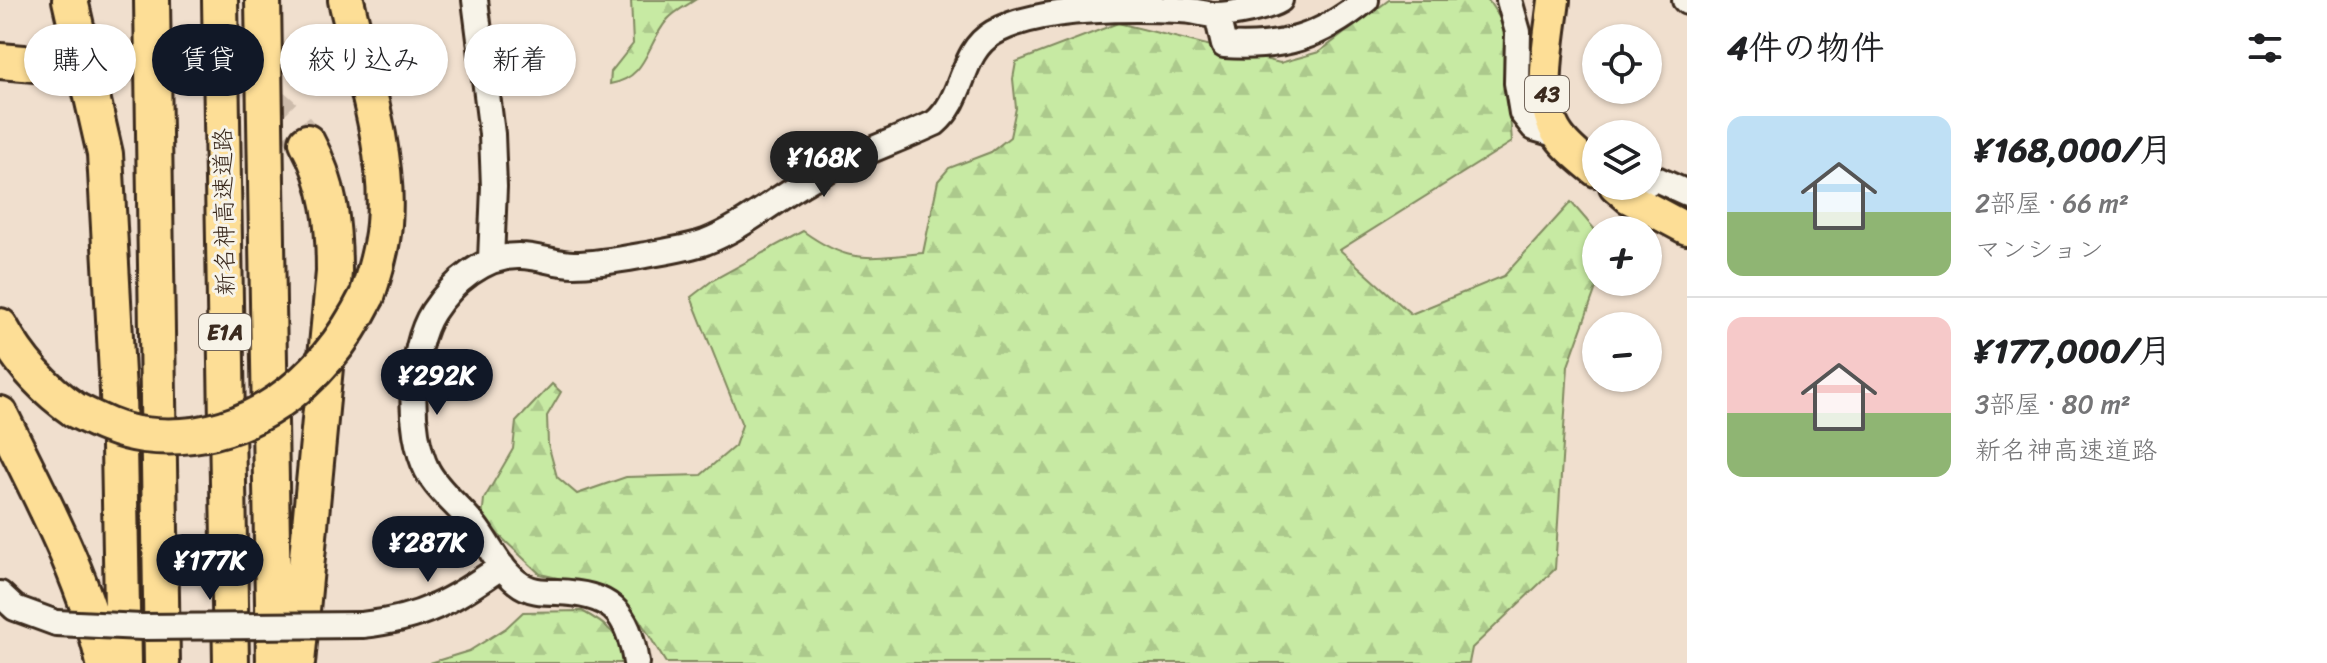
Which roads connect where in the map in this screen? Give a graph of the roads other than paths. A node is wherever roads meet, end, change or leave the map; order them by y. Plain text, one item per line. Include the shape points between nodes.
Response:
1 (70, 0) edge
2 (152, 0) edge
3 (220, 0) edge
4 (263, 0) edge
5 (346, 0) edge
6 (475, 0) edge
7 (1280, 0) edge
8 (1366, 0) edge
9 (1509, 0) edge
10 (1554, 0) edge
11 (1217, 15) junction
12 (0, 61) edge
13 (24, 63) tunnel mouth
14 (1558, 135) junction
15 (307, 142) tunnel mouth
16 (1582, 158) edge
17 (1662, 182) edge
18 (1687, 193) edge
19 (1650, 200) edge
20 (1687, 229) edge
21 (491, 260) junction
22 (0, 326) edge
23 (0, 414) edge
24 (502, 566) junction
25 (0, 594) edge
26 (104, 663) edge
27 (123, 663) edge
28 (162, 663) edge
29 (231, 663) edge
30 (274, 663) edge
31 (297, 663) edge
32 (636, 663) edge

1 - 27 highway via 105,154 118,377
2 - 28 highway
3 - 29 highway, 新名神高速道路 / E1A
4 - 30 highway
5 - 22 highway, bridge via 379,144 384,224 367,296 351,328 310,378 251,418 213,431 178,436 131,432 52,395
6 - 21 street via 492,134
7 - 11 street
8 - 11 street via 1326,29 1270,45 1224,45
9 - 14 street via 1518,32 1522,113 1534,128
10 - 14 main road, 43 via 1546,74 1548,107
11 - 21 street via 1182,10 1074,11 1024,22 993,33 971,53 957,97 935,123 809,180 705,242 572,264 520,256
12 - 13 highway
14 - 16 main road, 43
15 - 31 highway via 327,187 334,272
17 - 18 street
19 - 20 main road
21 - 24 street via 443,298 426,323 412,415 427,471
23 - 26 highway via 60,536
24 - 25 street, bridge via 428,611 396,622 362,625 56,623 15,608
24 - 32 street via 535,591 586,593 603,600 626,626

